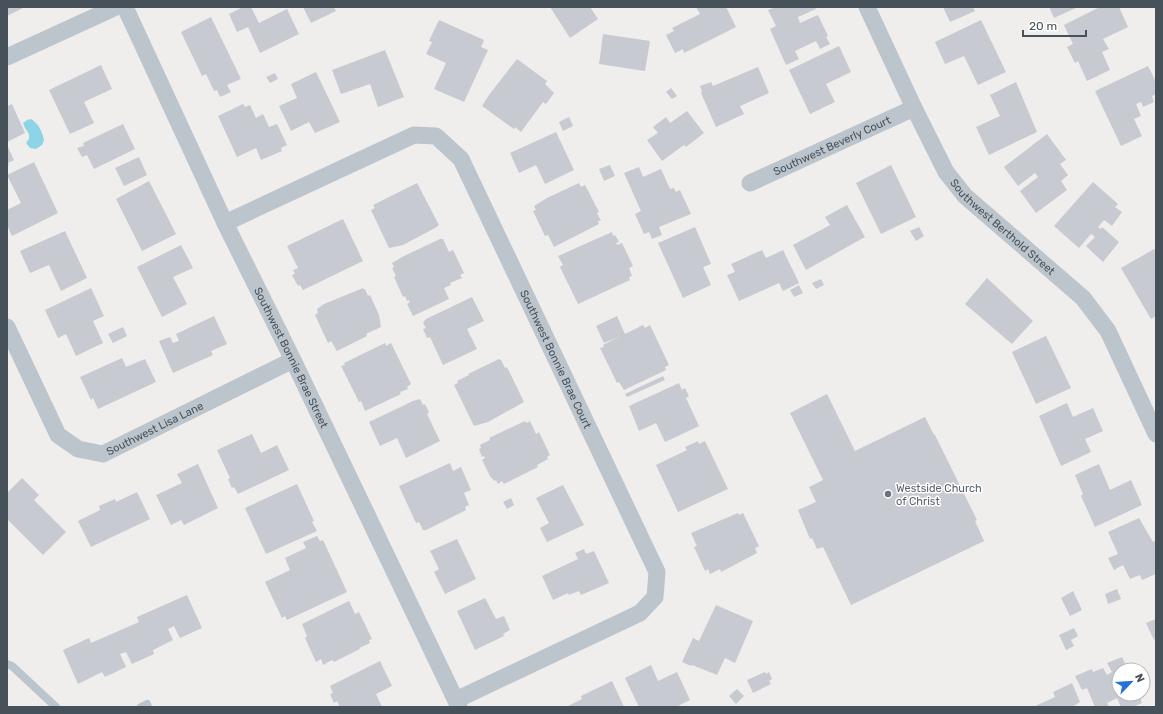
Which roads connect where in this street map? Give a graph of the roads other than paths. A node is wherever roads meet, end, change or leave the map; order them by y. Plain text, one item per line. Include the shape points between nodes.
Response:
1 (116, 7) edge
2 (125, 7) edge
3 (867, 7) edge
4 (7, 57) edge
5 (914, 108) junction
6 (750, 184) dead end
7 (225, 223) junction
8 (7, 326) edge
9 (293, 360) junction
10 (1156, 434) edge
11 (7, 664) edge
12 (457, 704) edge
13 (56, 707) edge
14 (142, 707) edge
15 (148, 707) edge

1 - 4 street
2 - 7 street, Southwest Bonnie Brae Street
3 - 5 street, Southwest Berthold Street
5 - 6 street, Southwest Beverly Court
5 - 10 street, Southwest Berthold Street via 946,172 965,196 1082,298 1108,331
7 - 9 street, Southwest Bonnie Brae Street
7 - 12 street, Southwest Bonnie Brae Court via 414,135 436,136 461,159 656,572 655,596 640,613
8 - 9 street, Southwest Lisa Lane via 58,435 78,449 102,454
9 - 12 street, Southwest Bonnie Brae Street
11 - 13 lane
14 - 15 lane via 147,704

